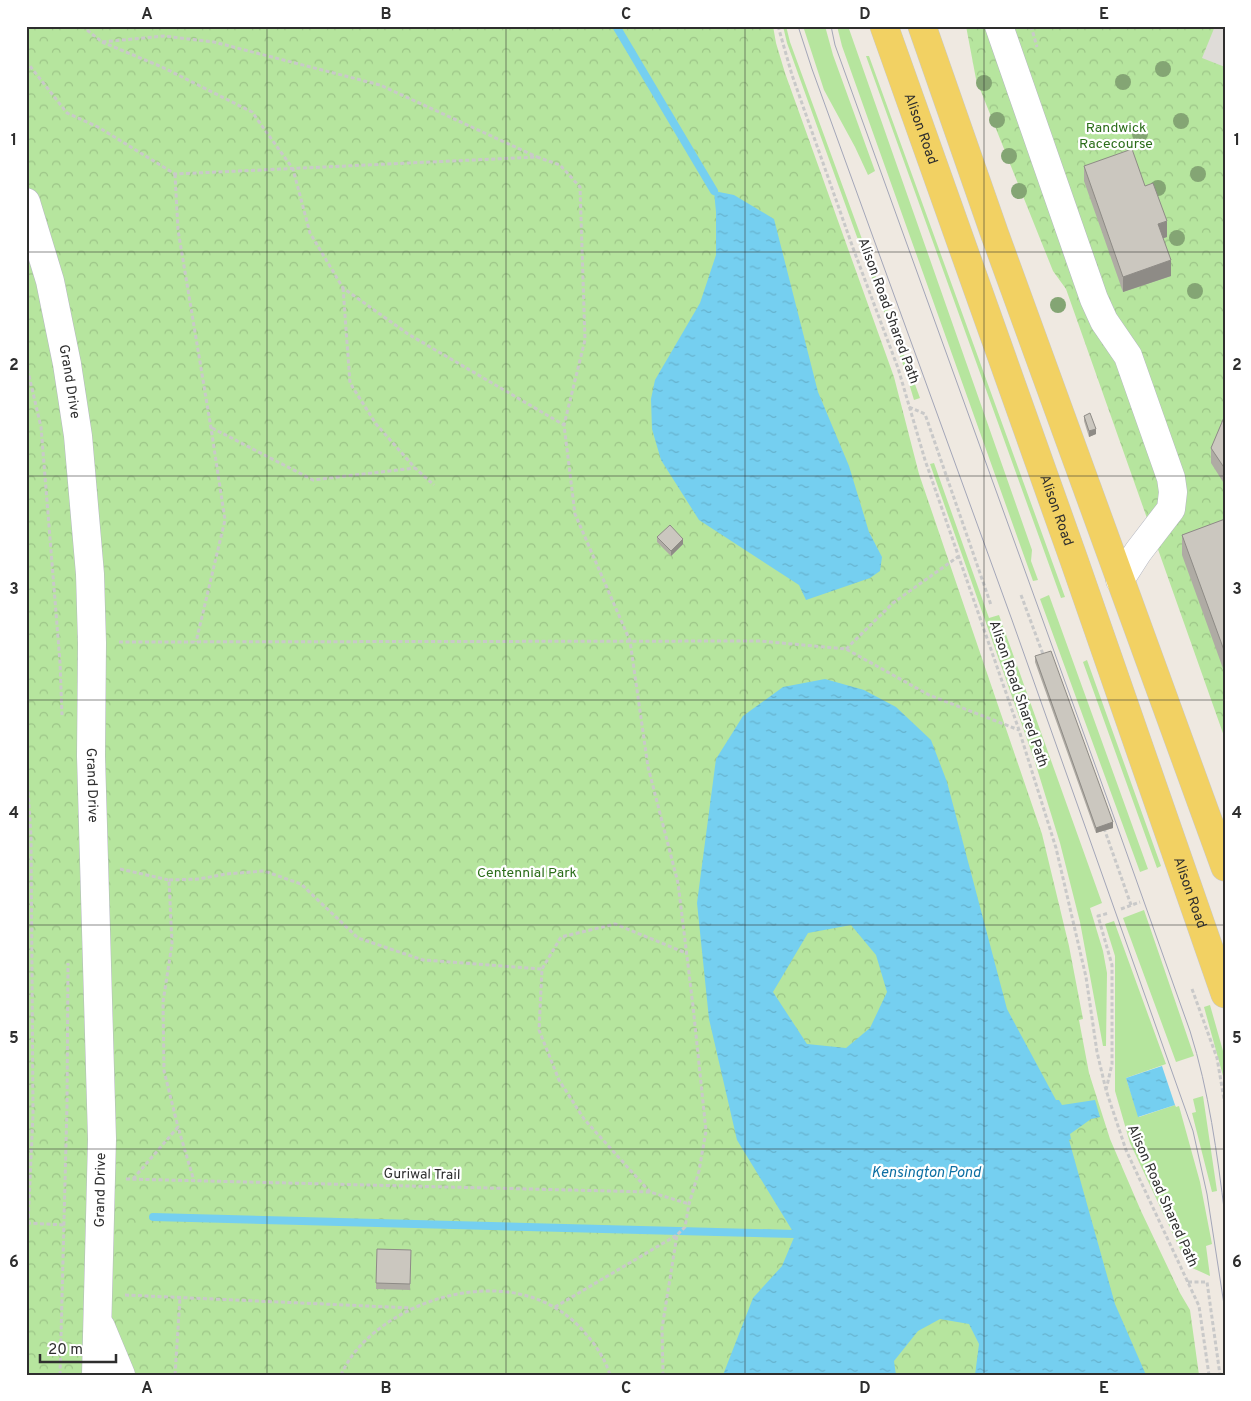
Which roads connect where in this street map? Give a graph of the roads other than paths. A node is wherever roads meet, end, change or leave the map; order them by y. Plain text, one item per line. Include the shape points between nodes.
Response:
1 (922, 26) edge
2 (999, 26) edge
3 (885, 30) edge
4 (26, 202) edge
5 (1120, 580) junction
6 (1225, 867) edge
7 (1224, 990) edge
8 (98, 1306) junction
9 (96, 1375) edge
10 (122, 1375) edge

1 - 5 main road
2 - 5 street via 1094,300 1128,356 1171,478 1170,509
3 - 7 main road, Alison Road via 1078,569
4 - 8 street, Grand Drive via 50,281 68,373 78,436 90,574 91,756 102,1139
5 - 6 main road
8 - 9 street, Grand Drive
8 - 10 street

